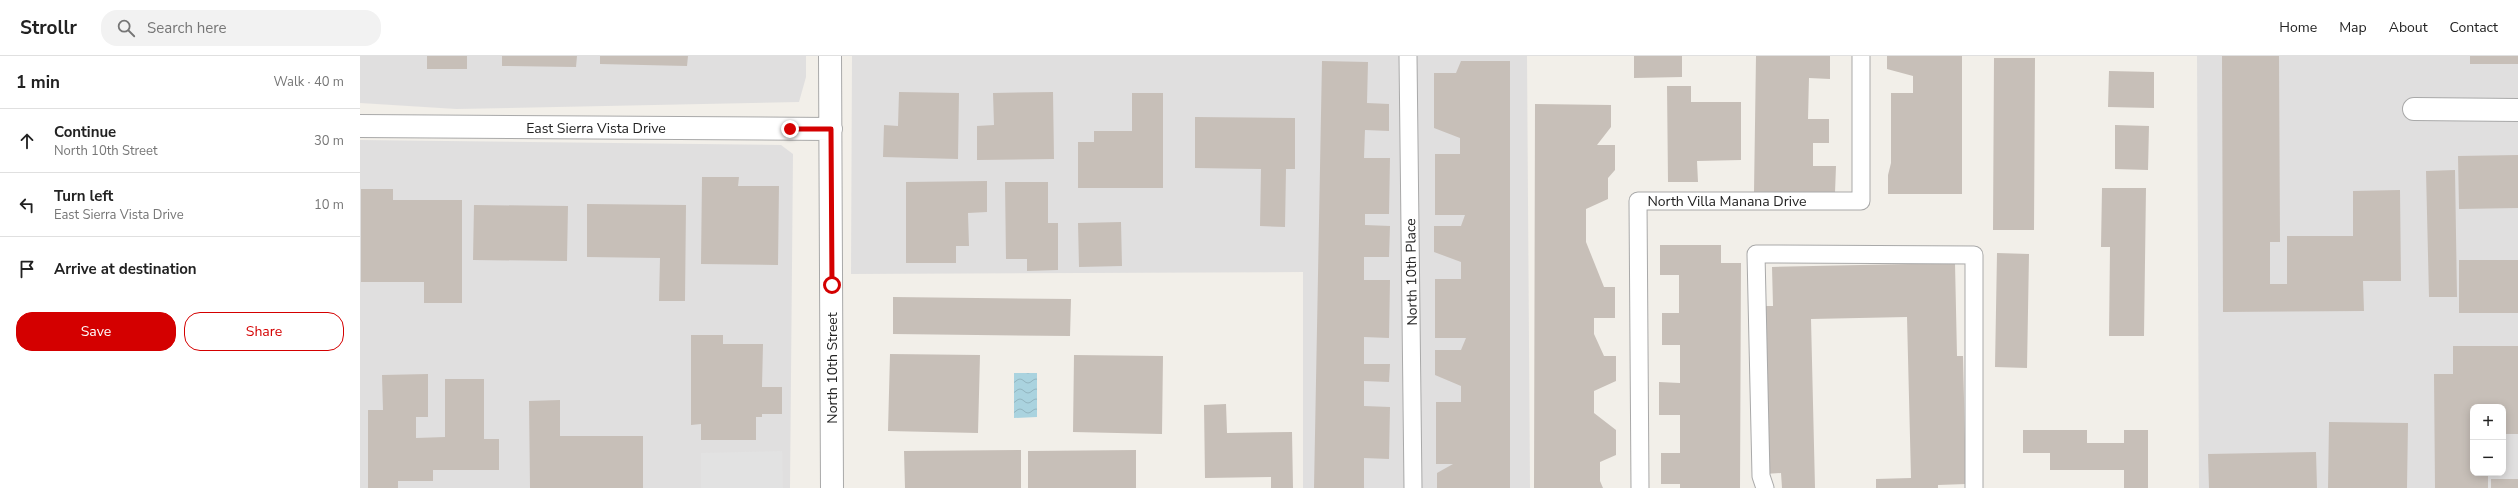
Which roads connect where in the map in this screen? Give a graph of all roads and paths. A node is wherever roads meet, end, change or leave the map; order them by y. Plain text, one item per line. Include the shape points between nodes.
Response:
1 (830, 56) edge
2 (1408, 56) edge
3 (1861, 56) edge
4 (2414, 109) dead end
5 (2518, 110) edge
6 (360, 126) edge
7 (831, 129) junction
8 (1763, 482) edge
9 (832, 488) edge
10 (1413, 488) edge
11 (1640, 488) edge
12 (1974, 488) edge

1 - 7 street, North 10th Street
2 - 10 lane, North 10th Place
3 - 11 lane, North Villa Manana Drive via 1861,201 1638,201
4 - 5 street
6 - 7 street, East Sierra Vista Drive
7 - 9 street, North 10th Street
8 - 12 lane via 1756,254 1974,255

